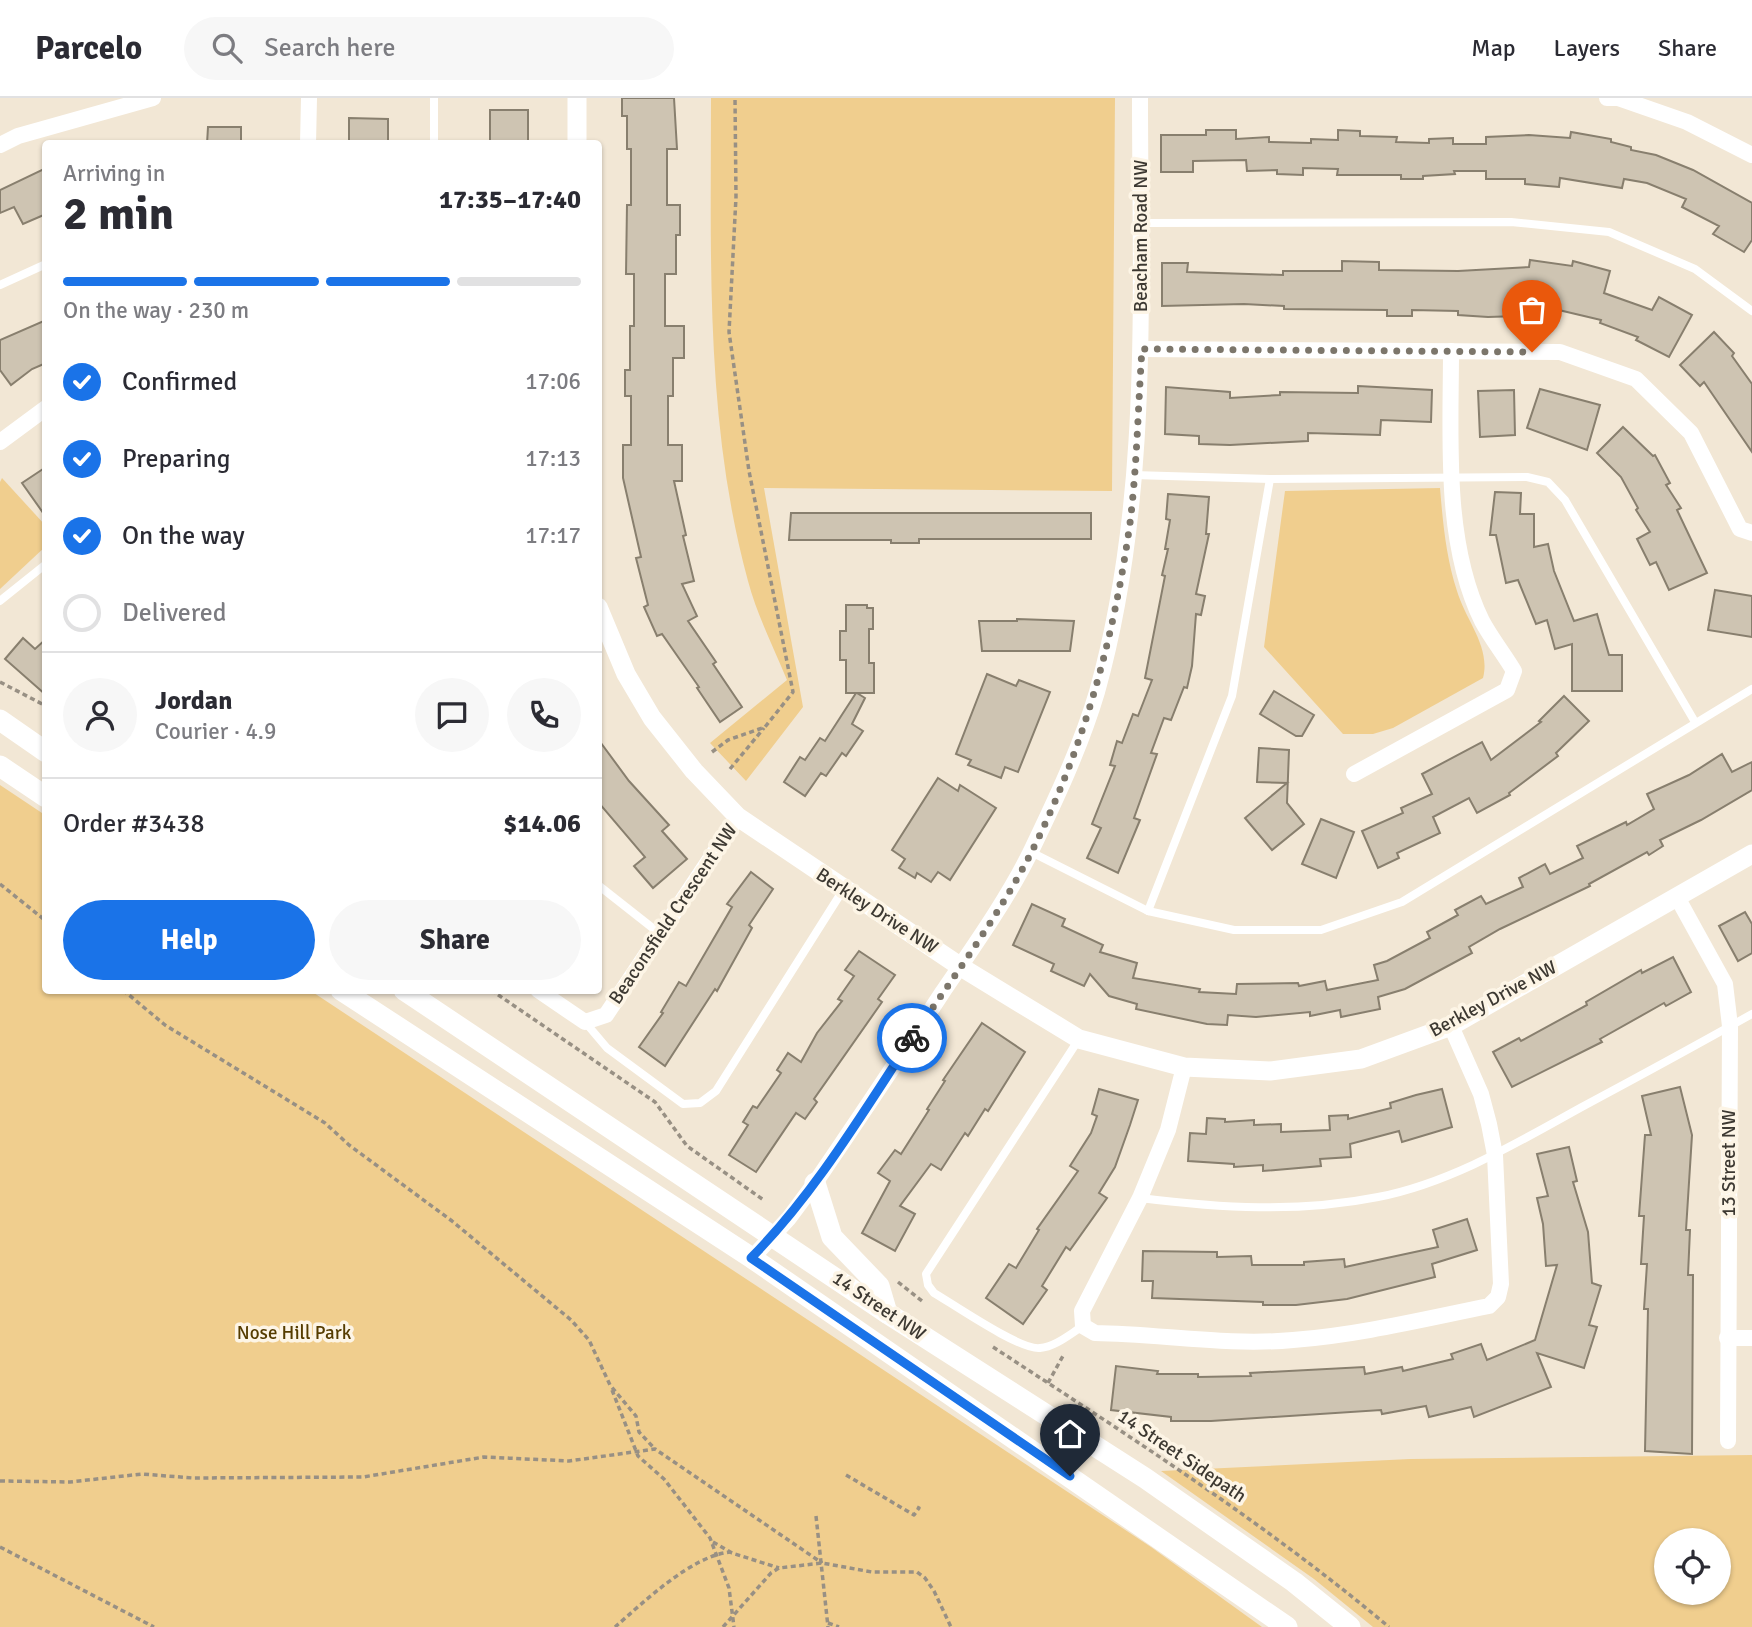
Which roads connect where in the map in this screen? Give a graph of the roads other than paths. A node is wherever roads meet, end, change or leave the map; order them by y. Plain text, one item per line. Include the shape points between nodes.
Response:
1 (153, 98) edge
2 (309, 98) edge
3 (434, 98) edge
4 (577, 98) edge
5 (1140, 98) edge
6 (1607, 98) edge
7 (308, 140) edge
8 (434, 140) edge
9 (577, 140) edge
10 (0, 145) edge
11 (1752, 155) edge
12 (1140, 223) junction
13 (42, 266) edge
14 (0, 285) edge
15 (1752, 311) edge
16 (1142, 349) junction
17 (1451, 351) junction
18 (42, 411) edge
19 (0, 442) edge
20 (1133, 475) junction
21 (1451, 477) junction
22 (1270, 478) junction
23 (1752, 533) edge
24 (42, 567) edge
25 (0, 601) edge
26 (602, 617) edge
27 (1752, 689) edge
28 (0, 720) edge
29 (1695, 722) junction
30 (42, 749) edge
31 (0, 766) edge
32 (1354, 775) dead end
33 (42, 794) edge
34 (738, 817) junction
35 (1031, 852) junction
36 (1752, 854) edge
37 (602, 888) edge
38 (843, 890) junction
39 (1677, 897) junction
40 (1148, 911) junction
41 (659, 933) junction
42 (961, 967) junction
43 (347, 994) edge
44 (410, 994) edge
45 (544, 994) edge
46 (1752, 1014) edge
47 (585, 1021) junction
48 (1451, 1026) junction
49 (1730, 1026) junction
50 (1079, 1039) junction
51 (1184, 1067) junction
52 (1496, 1155) junction
53 (815, 1183) junction
54 (1140, 1198) junction
55 (773, 1235) junction
56 (751, 1258) junction
57 (887, 1313) junction
58 (1083, 1326) junction
59 (1727, 1338) junction
60 (1752, 1338) edge
61 (1728, 1441) dead end
62 (1287, 1627) edge
63 (1350, 1627) edge

1 - 10 street
2 - 7 street
3 - 8 lane
4 - 9 street
5 - 12 street, Beacham Road NW
6 - 11 street via 1686,122
12 - 15 lane via 1511,222 1609,232 1695,269
12 - 16 street, Beacham Road NW
13 - 14 lane
16 - 17 street
16 - 20 street, Beacham Road NW
17 - 21 street
17 - 23 street via 1560,352 1636,379 1691,433 1740,529
18 - 19 street
20 - 22 lane
20 - 35 street, Beacham Road NW via 1121,580 1096,692
21 - 22 lane
21 - 29 lane via 1527,477 1548,482 1565,500
21 - 32 street via 1463,566 1482,621 1514,671 1507,690
22 - 40 lane via 1232,696
24 - 25 lane
26 - 34 street, Berkley Drive NW via 626,674 652,718
27 - 29 lane
28 - 30 main road
29 - 40 lane via 1402,901 1321,930 1234,930
31 - 33 main road
34 - 38 street, Berkley Drive NW
34 - 41 street, Beaconsfield Crescent NW
35 - 40 lane
35 - 42 street, Beacham Road NW
36 - 39 street, Berkley Drive NW
37 - 41 lane
38 - 42 street, Berkley Drive NW
38 - 47 lane via 716,1091 700,1102 682,1104 607,1048
39 - 48 street, Berkley Drive NW
39 - 49 street, 13 Street NW via 1725,984
41 - 47 street, Beaconsfield Crescent NW via 606,1015
42 - 50 street, Berkley Drive NW
42 - 53 street, Beacham Road NW
43 - 56 main road, 14 Street NW
44 - 55 main road, 14 Street NW
45 - 47 street
46 - 49 lane
48 - 51 street, Berkley Drive NW via 1361,1059 1270,1071
48 - 52 street via 1481,1094
49 - 52 lane
49 - 59 street, 13 Street NW
50 - 51 street, Berkley Drive NW
50 - 58 lane via 926,1274 934,1293 1036,1349
51 - 54 street via 1168,1130
52 - 54 lane via 1379,1197 1314,1205 1222,1208
52 - 58 street via 1501,1283 1498,1297 1489,1306 1292,1341 1095,1333
53 - 55 street, Beacham Road NW
53 - 57 main road via 832,1237 879,1286
54 - 58 street via 1082,1311
55 - 56 street, Beacham Road NW
55 - 57 main road, 14 Street NW
56 - 62 main road, 14 Street NW
57 - 63 main road, 14 Street NW via 1145,1478
59 - 60 street
59 - 61 street, 13 Street NW

